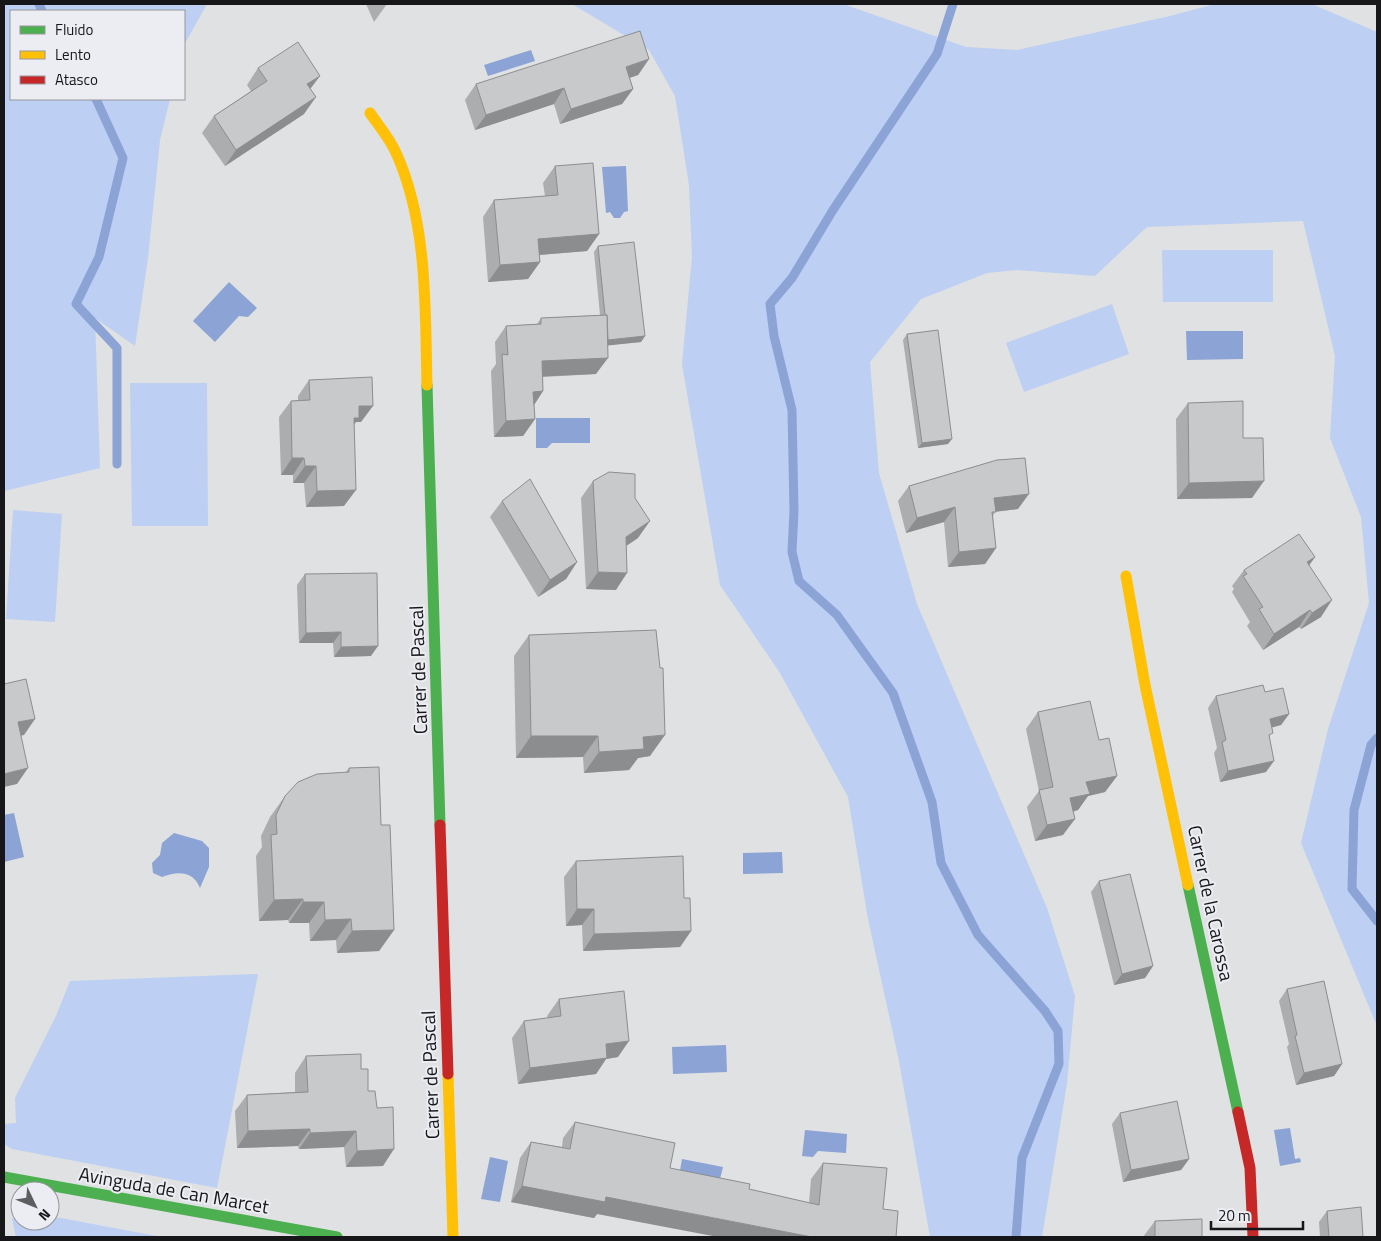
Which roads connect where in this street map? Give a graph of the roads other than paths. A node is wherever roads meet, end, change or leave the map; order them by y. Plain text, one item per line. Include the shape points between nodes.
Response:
1 (370, 113) dead end
2 (1126, 576) dead end
3 (4, 1177) edge
4 (337, 1237) edge
5 (453, 1237) edge
6 (1253, 1237) edge

1 - 5 street, Carrer de Pascal via 397,154 412,203 422,255
2 - 6 street, Carrer de la Carossa via 1145,684 1250,1168
3 - 4 street, Avinguda de Can Marcet

